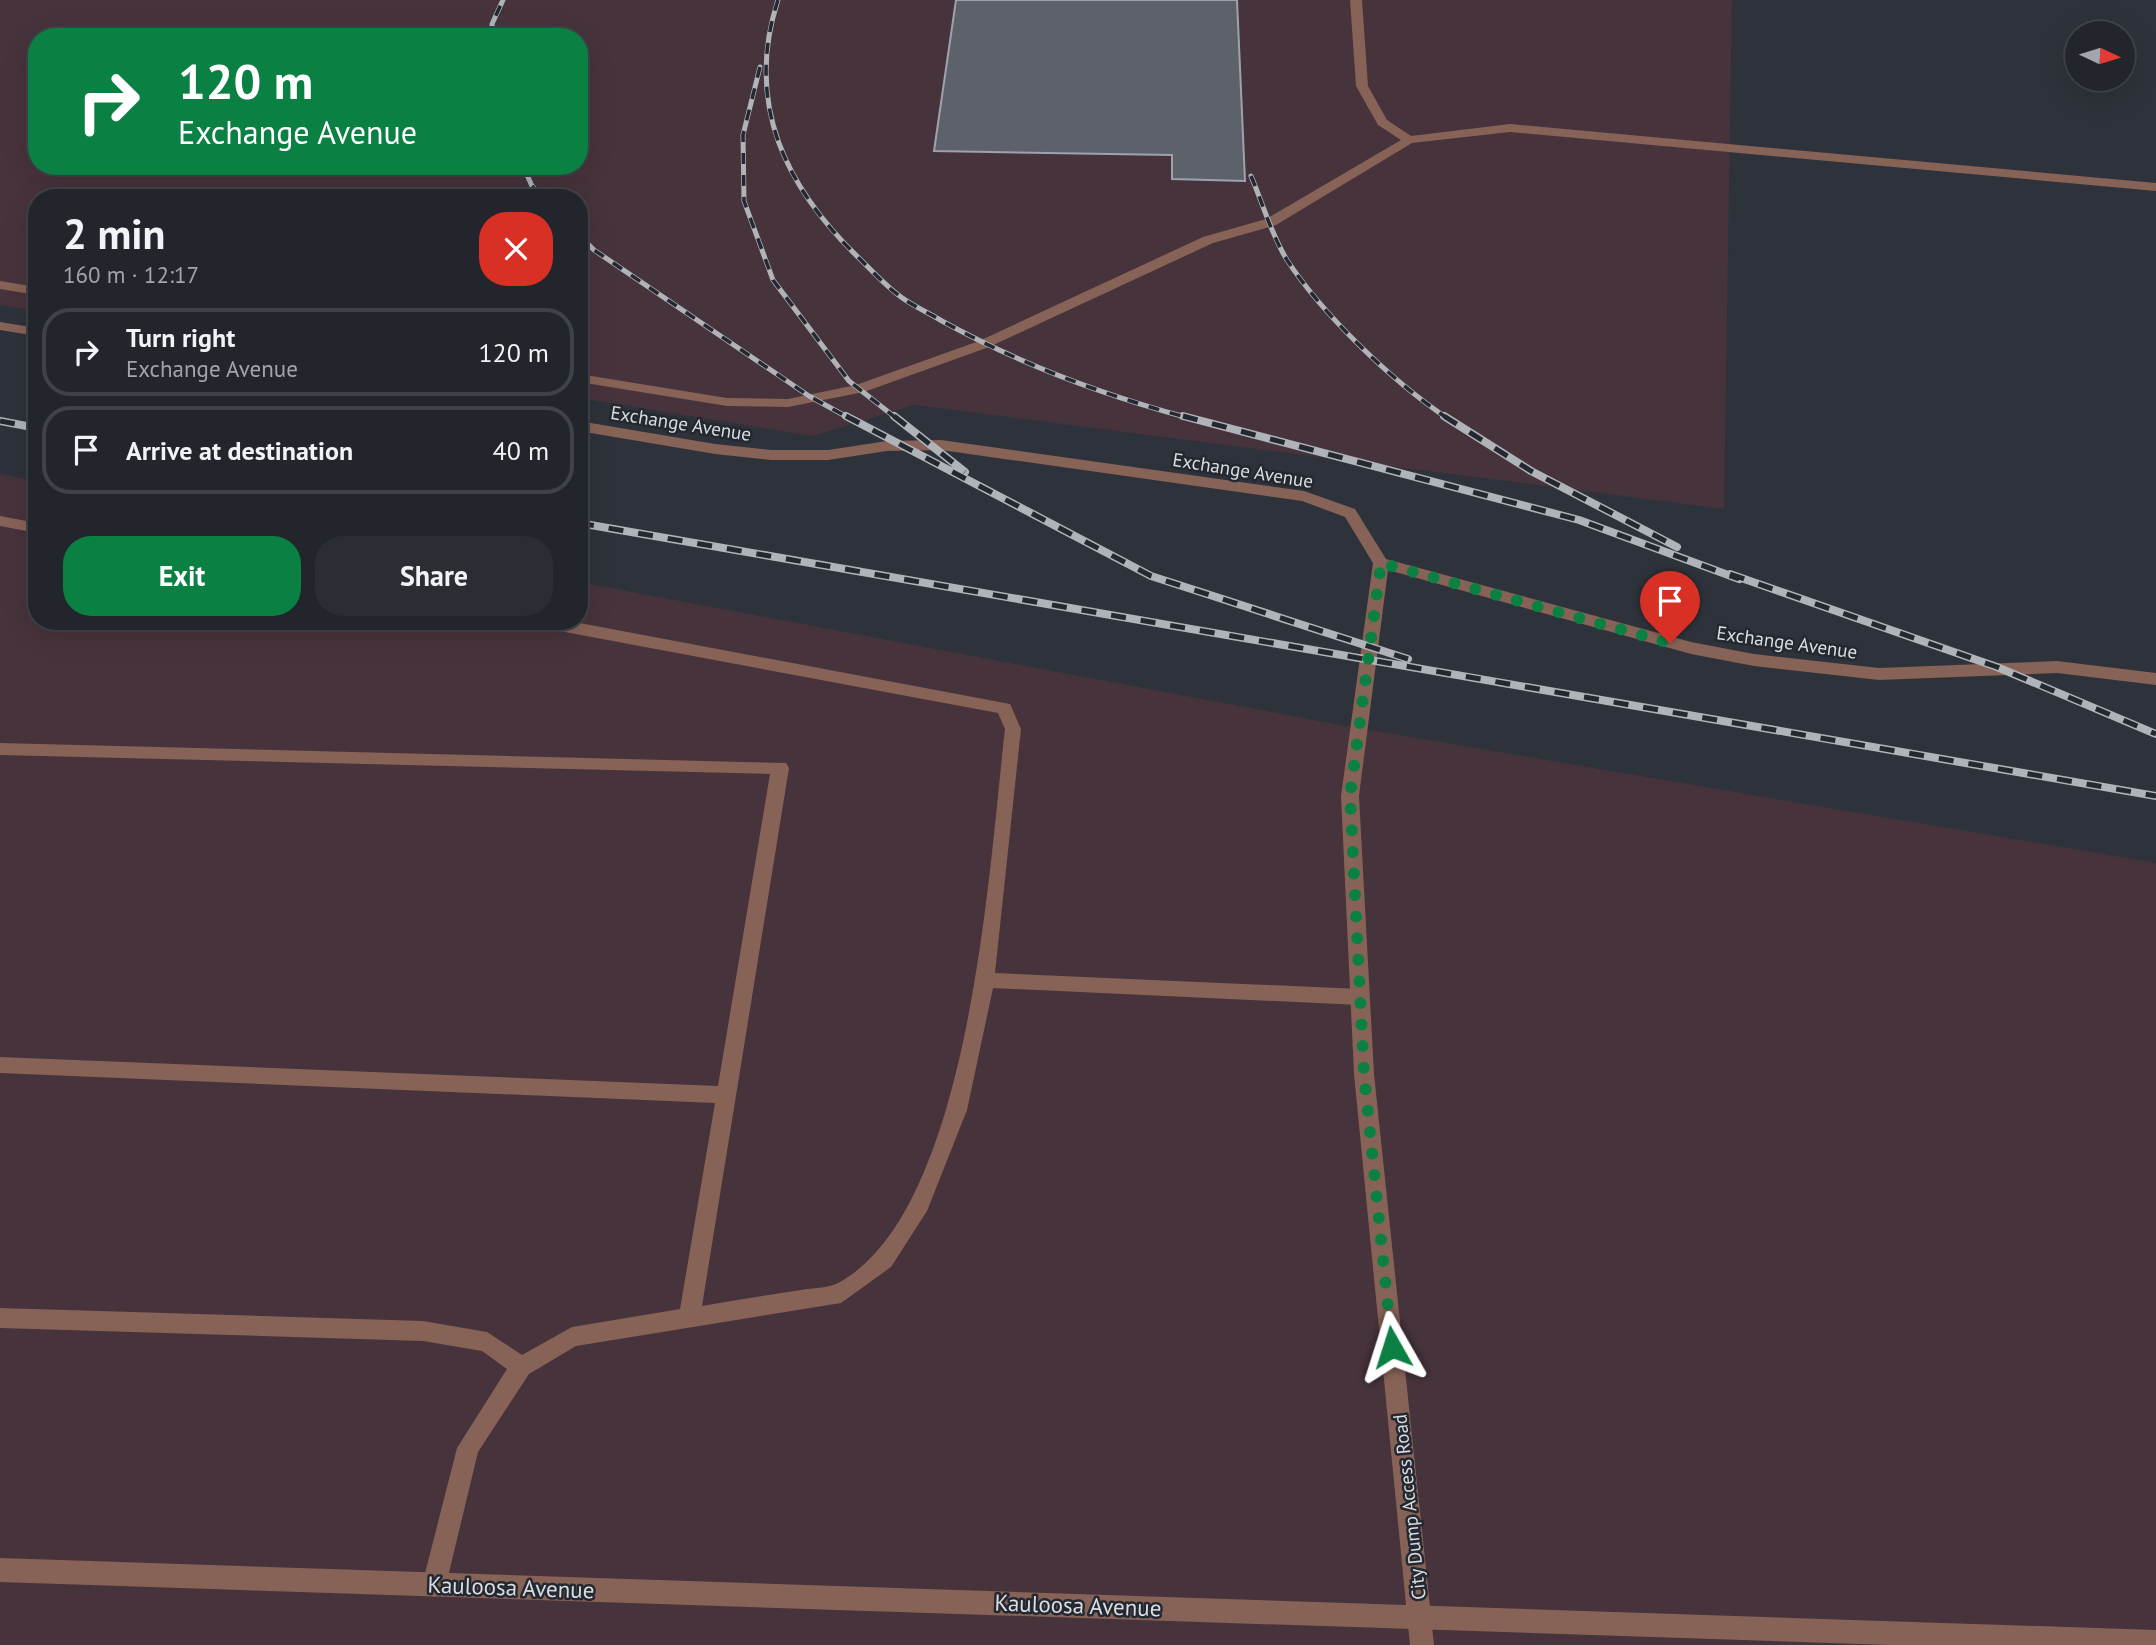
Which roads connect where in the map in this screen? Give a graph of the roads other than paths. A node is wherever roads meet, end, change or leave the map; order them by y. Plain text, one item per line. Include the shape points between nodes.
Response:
1 (1356, 0) edge
2 (1409, 140) junction
3 (2156, 187) edge
4 (0, 285) edge
5 (28, 290) edge
6 (0, 326) edge
7 (28, 331) edge
8 (588, 379) edge
9 (588, 428) edge
10 (0, 521) edge
11 (28, 526) edge
12 (1381, 563) junction
13 (586, 630) edge
14 (2156, 679) edge
15 (0, 749) edge
16 (985, 981) junction
17 (1360, 997) junction
18 (0, 1065) edge
19 (726, 1095) junction
20 (0, 1318) edge
21 (689, 1318) junction
22 (521, 1367) junction
23 (0, 1570) edge
24 (434, 1584) junction
25 (1421, 1616) junction
26 (2156, 1642) edge
27 (1422, 1645) edge

1 - 2 street via 1362,86 1382,122
2 - 3 street via 1510,128
2 - 8 street via 1271,222 1194,246 984,344 859,389 788,403 727,402
4 - 5 street
6 - 7 street
9 - 12 street, Exchange Avenue via 771,455 941,445 1304,496 1350,513
10 - 11 street
12 - 14 street, Exchange Avenue via 1691,648 1754,660 1879,674 2057,667
12 - 17 street, City Dump Access Road via 1350,796
13 - 16 street via 1004,708 1013,729
15 - 19 street via 780,768
16 - 17 street
16 - 21 street via 957,1110 920,1205 884,1260 841,1293
17 - 25 street, City Dump Access Road via 1364,1074
18 - 19 street
19 - 21 street
20 - 22 street via 423,1331 487,1342
21 - 22 street via 572,1337
22 - 24 street via 468,1448
23 - 24 street, Kauloosa Avenue
24 - 25 street, Kauloosa Avenue
25 - 26 street, Kauloosa Avenue
25 - 27 street, City Dump Access Road

